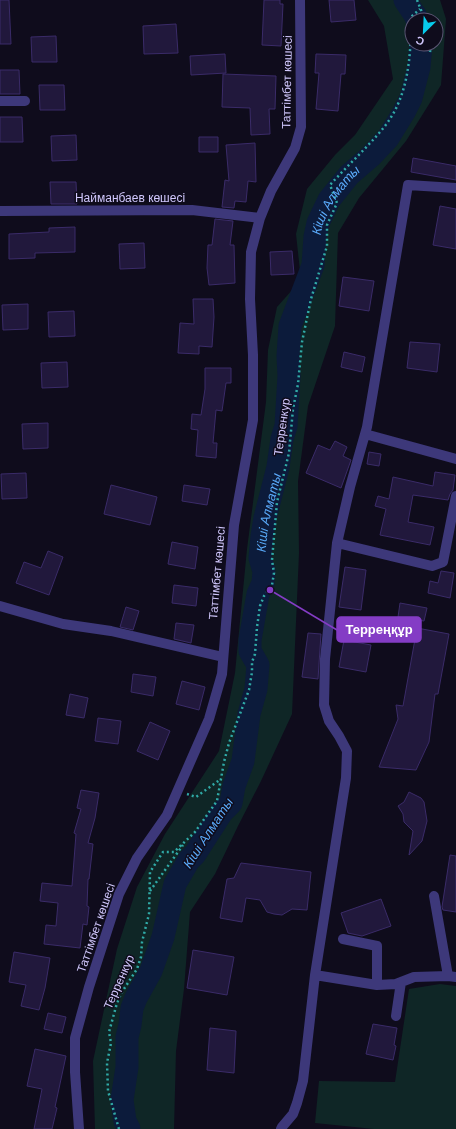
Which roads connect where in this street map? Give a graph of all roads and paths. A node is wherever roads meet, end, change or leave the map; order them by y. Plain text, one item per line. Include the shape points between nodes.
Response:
1 (300, 0) edge
2 (417, 0) edge
3 (420, 9) junction
4 (421, 12) edge
5 (25, 100) dead end
6 (0, 101) edge
7 (456, 188) edge
8 (0, 211) edge
9 (260, 218) junction
10 (365, 434) junction
11 (456, 459) edge
12 (456, 496) edge
13 (337, 543) junction
14 (0, 606) edge
15 (223, 657) junction
16 (222, 778) junction
17 (178, 791) junction
18 (188, 838) junction
19 (149, 892) junction
20 (434, 896) dead end
21 (343, 939) dead end
22 (315, 975) junction
23 (452, 976) edge
24 (401, 982) junction
25 (376, 984) junction
26 (396, 1016) dead end
27 (79, 1129) edge
28 (119, 1129) edge
29 (281, 1129) edge

1 - 9 street, Таттімбет көшесі via 301,127 295,148 271,191
2 - 3 path
3 - 4 path
3 - 16 path, Терренкур via 411,17 407,75 394,109 385,126 330,185 337,203 327,225 327,246 311,299 304,334 289,453 277,502 272,585 260,606 249,690 229,743
5 - 6 street
7 - 10 street via 408,185
8 - 9 street, Найманбаев көшесі via 192,210
9 - 15 street, Таттімбет көшесі via 251,252 253,420 234,525
10 - 11 street
10 - 13 street
12 - 13 street via 443,562 432,566
13 - 22 street via 325,659 324,705 329,721 347,751 346,778
14 - 15 street via 63,624 111,631
15 - 17 street, Таттімбет көшесі via 222,674 209,719
16 - 17 path via 196,797
16 - 18 path, Терренкур via 217,801
17 - 27 street, Таттімбет көшесі via 167,816 137,858 119,894 89,987 75,1038
18 - 19 path
18 - 19 path, Терренкур via 174,852 163,852 150,872
19 - 28 path, Терренкур via 149,914 141,957 137,969 117,1003 109,1032 108,1091
20 - 23 street
21 - 25 street via 377,946
22 - 25 street
22 - 29 street via 303,1081 295,1108
23 - 24 street via 414,977
24 - 25 street
24 - 26 street

